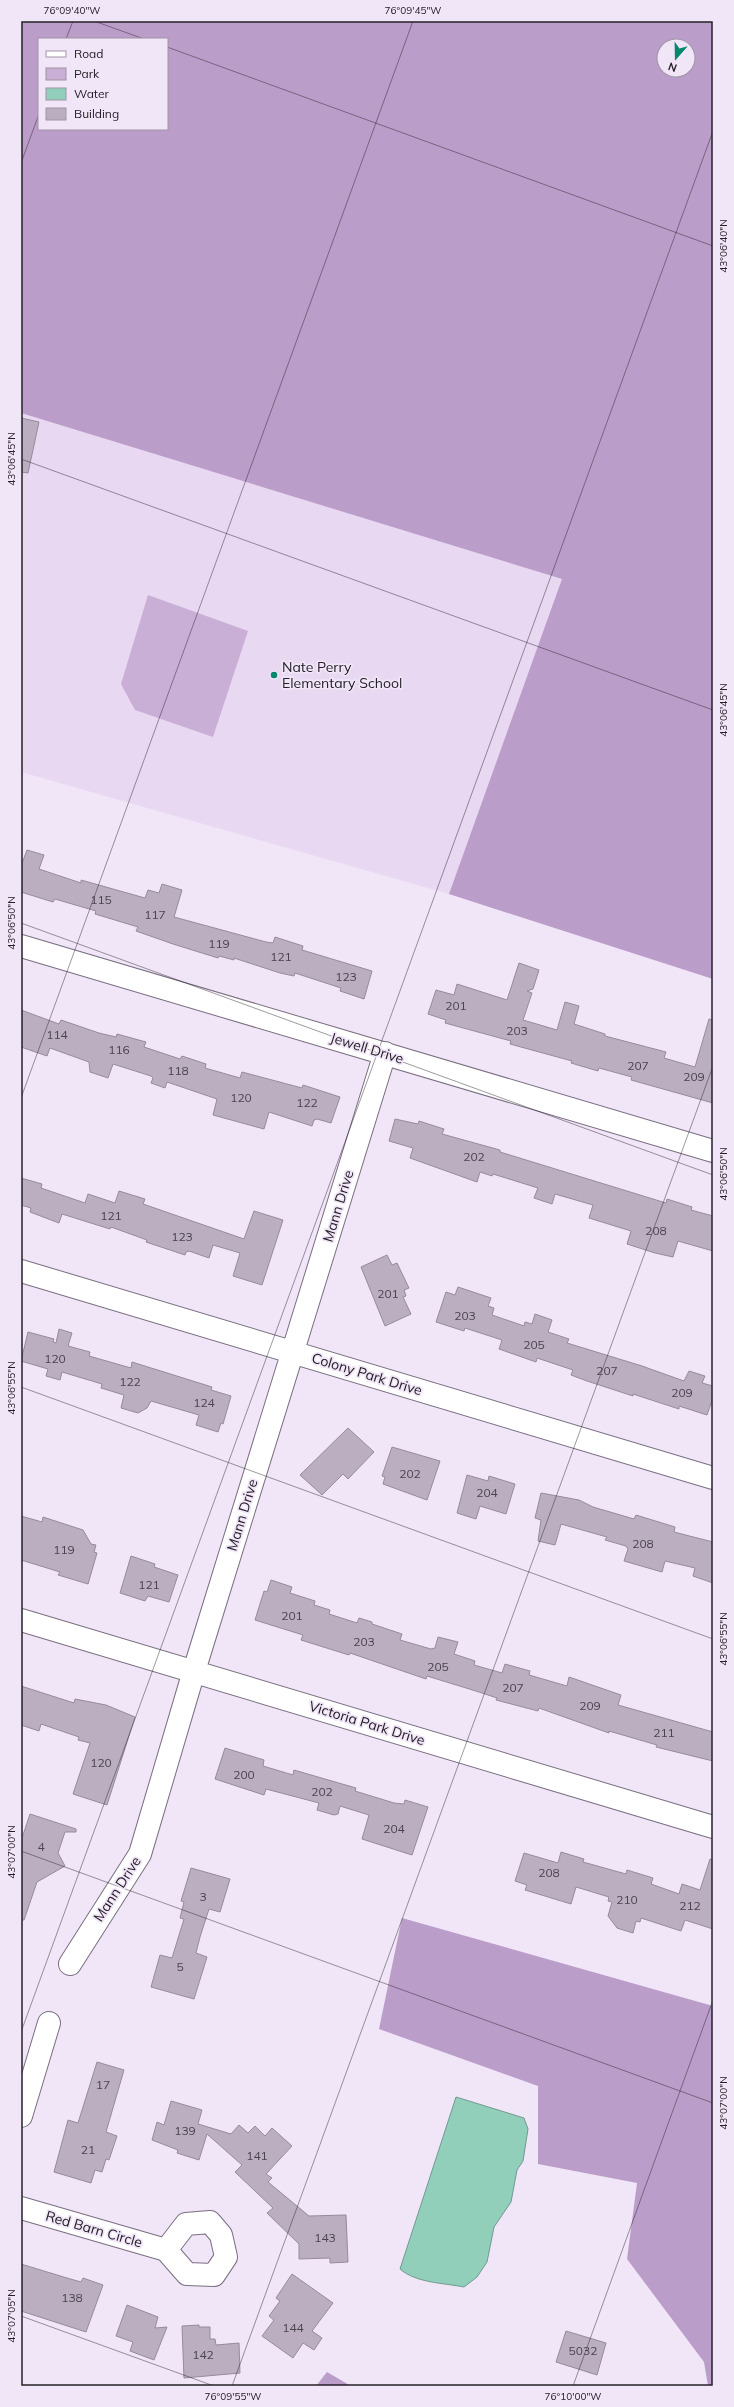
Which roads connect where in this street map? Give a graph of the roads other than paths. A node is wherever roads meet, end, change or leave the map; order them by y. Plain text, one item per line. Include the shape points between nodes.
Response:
1 (21, 946) edge
2 (385, 1053) junction
3 (713, 1152) edge
4 (21, 1271) edge
5 (292, 1352) junction
6 (713, 1478) edge
7 (21, 1620) edge
8 (194, 1671) junction
9 (713, 1827) edge
10 (70, 1964) dead end
11 (49, 2023) dead end
12 (21, 2116) edge
13 (21, 2208) edge
14 (166, 2250) dead end

1 - 2 street, Jewell Drive
2 - 3 street, Jewell Drive
2 - 5 street, Mann Drive
4 - 5 street, Colony Park Drive
5 - 6 street, Colony Park Drive
5 - 8 street, Mann Drive
7 - 8 street, Victoria Park Drive
8 - 9 street, Victoria Park Drive
8 - 10 street, Mann Drive via 140,1854
11 - 12 street
13 - 14 street, Red Barn Circle

